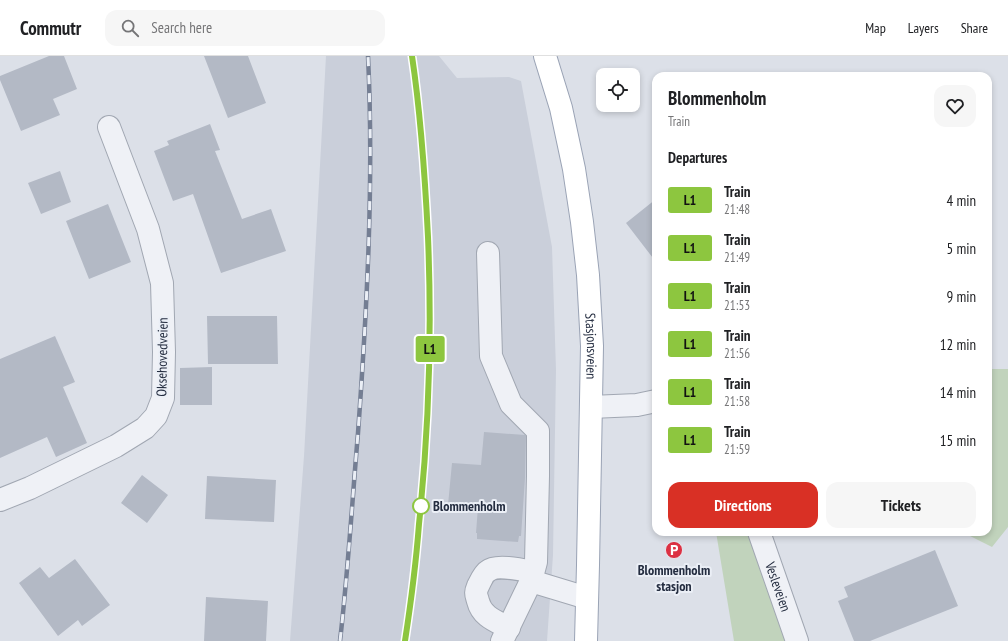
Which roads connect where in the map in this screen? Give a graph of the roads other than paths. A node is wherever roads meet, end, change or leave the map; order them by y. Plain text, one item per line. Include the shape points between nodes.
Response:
1 (545, 56) edge
2 (109, 127) dead end
3 (488, 253) dead end
4 (652, 401) edge
5 (590, 407) junction
6 (0, 500) edge
7 (760, 536) edge
8 (532, 577) junction
9 (587, 598) junction
10 (505, 635) edge
11 (586, 641) edge
12 (798, 641) edge

1 - 5 main road, Stasjonsveien via 561,108 582,222 592,346
2 - 6 street, Oksehovedveien via 148,229 162,283 163,398 156,416 139,432 116,446
3 - 8 street via 491,356 511,404 538,431 536,562
4 - 5 street via 637,405
5 - 9 main road, Stasjonsveien
7 - 12 street, Vesleveien
8 - 9 street
8 - 10 street
8 - 10 street via 518,569 498,568 488,570 480,581 476,592 480,608
9 - 11 main road, Stasjonsveien

